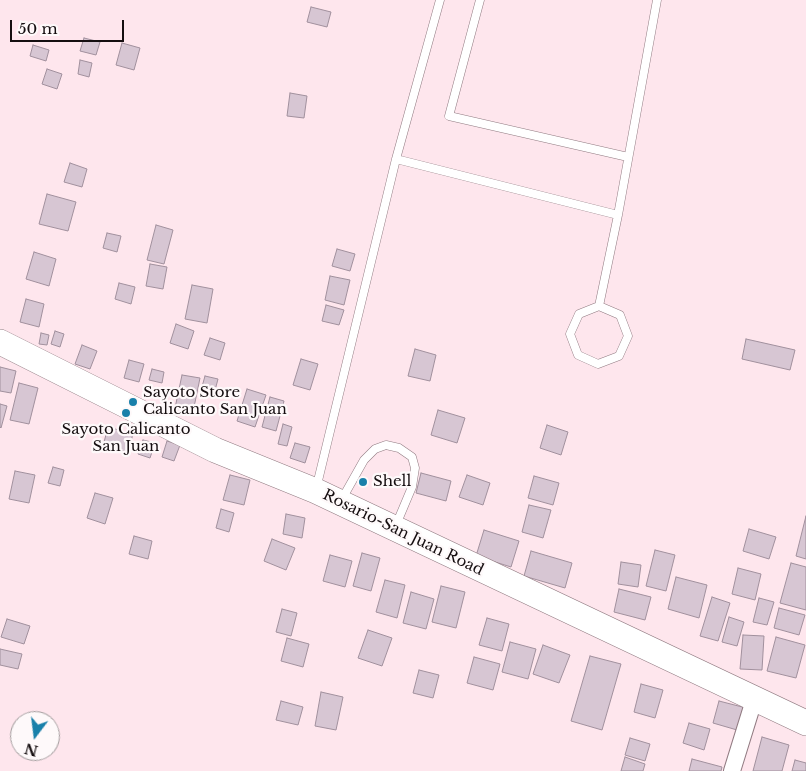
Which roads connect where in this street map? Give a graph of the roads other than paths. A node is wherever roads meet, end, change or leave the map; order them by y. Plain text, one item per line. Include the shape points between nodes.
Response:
1 (440, 0) edge
2 (480, 0) edge
3 (657, 0) edge
4 (628, 157) junction
5 (396, 159) junction
6 (618, 215) junction
7 (599, 306) junction
8 (0, 342) edge
9 (316, 491) junction
10 (340, 503) junction
11 (394, 529) junction
12 (754, 700) junction
13 (806, 723) edge
14 (732, 771) edge

1 - 5 lane
2 - 4 lane via 449,116
3 - 4 lane
4 - 6 lane
5 - 6 lane
5 - 9 lane
6 - 7 lane
7 - 7 lane via 579,314 570,334 578,355 598,364 619,356 628,336 620,315
8 - 9 main road, Rosario-San Juan Road via 215,450
9 - 10 main road, Rosario-San Juan Road
10 - 11 main road, Rosario-San Juan Road
10 - 11 lane via 364,460 375,449 386,445 399,448 412,457 416,468 405,506
11 - 12 main road, Rosario-San Juan Road
12 - 13 main road, Rosario-San Juan Road
12 - 14 street

